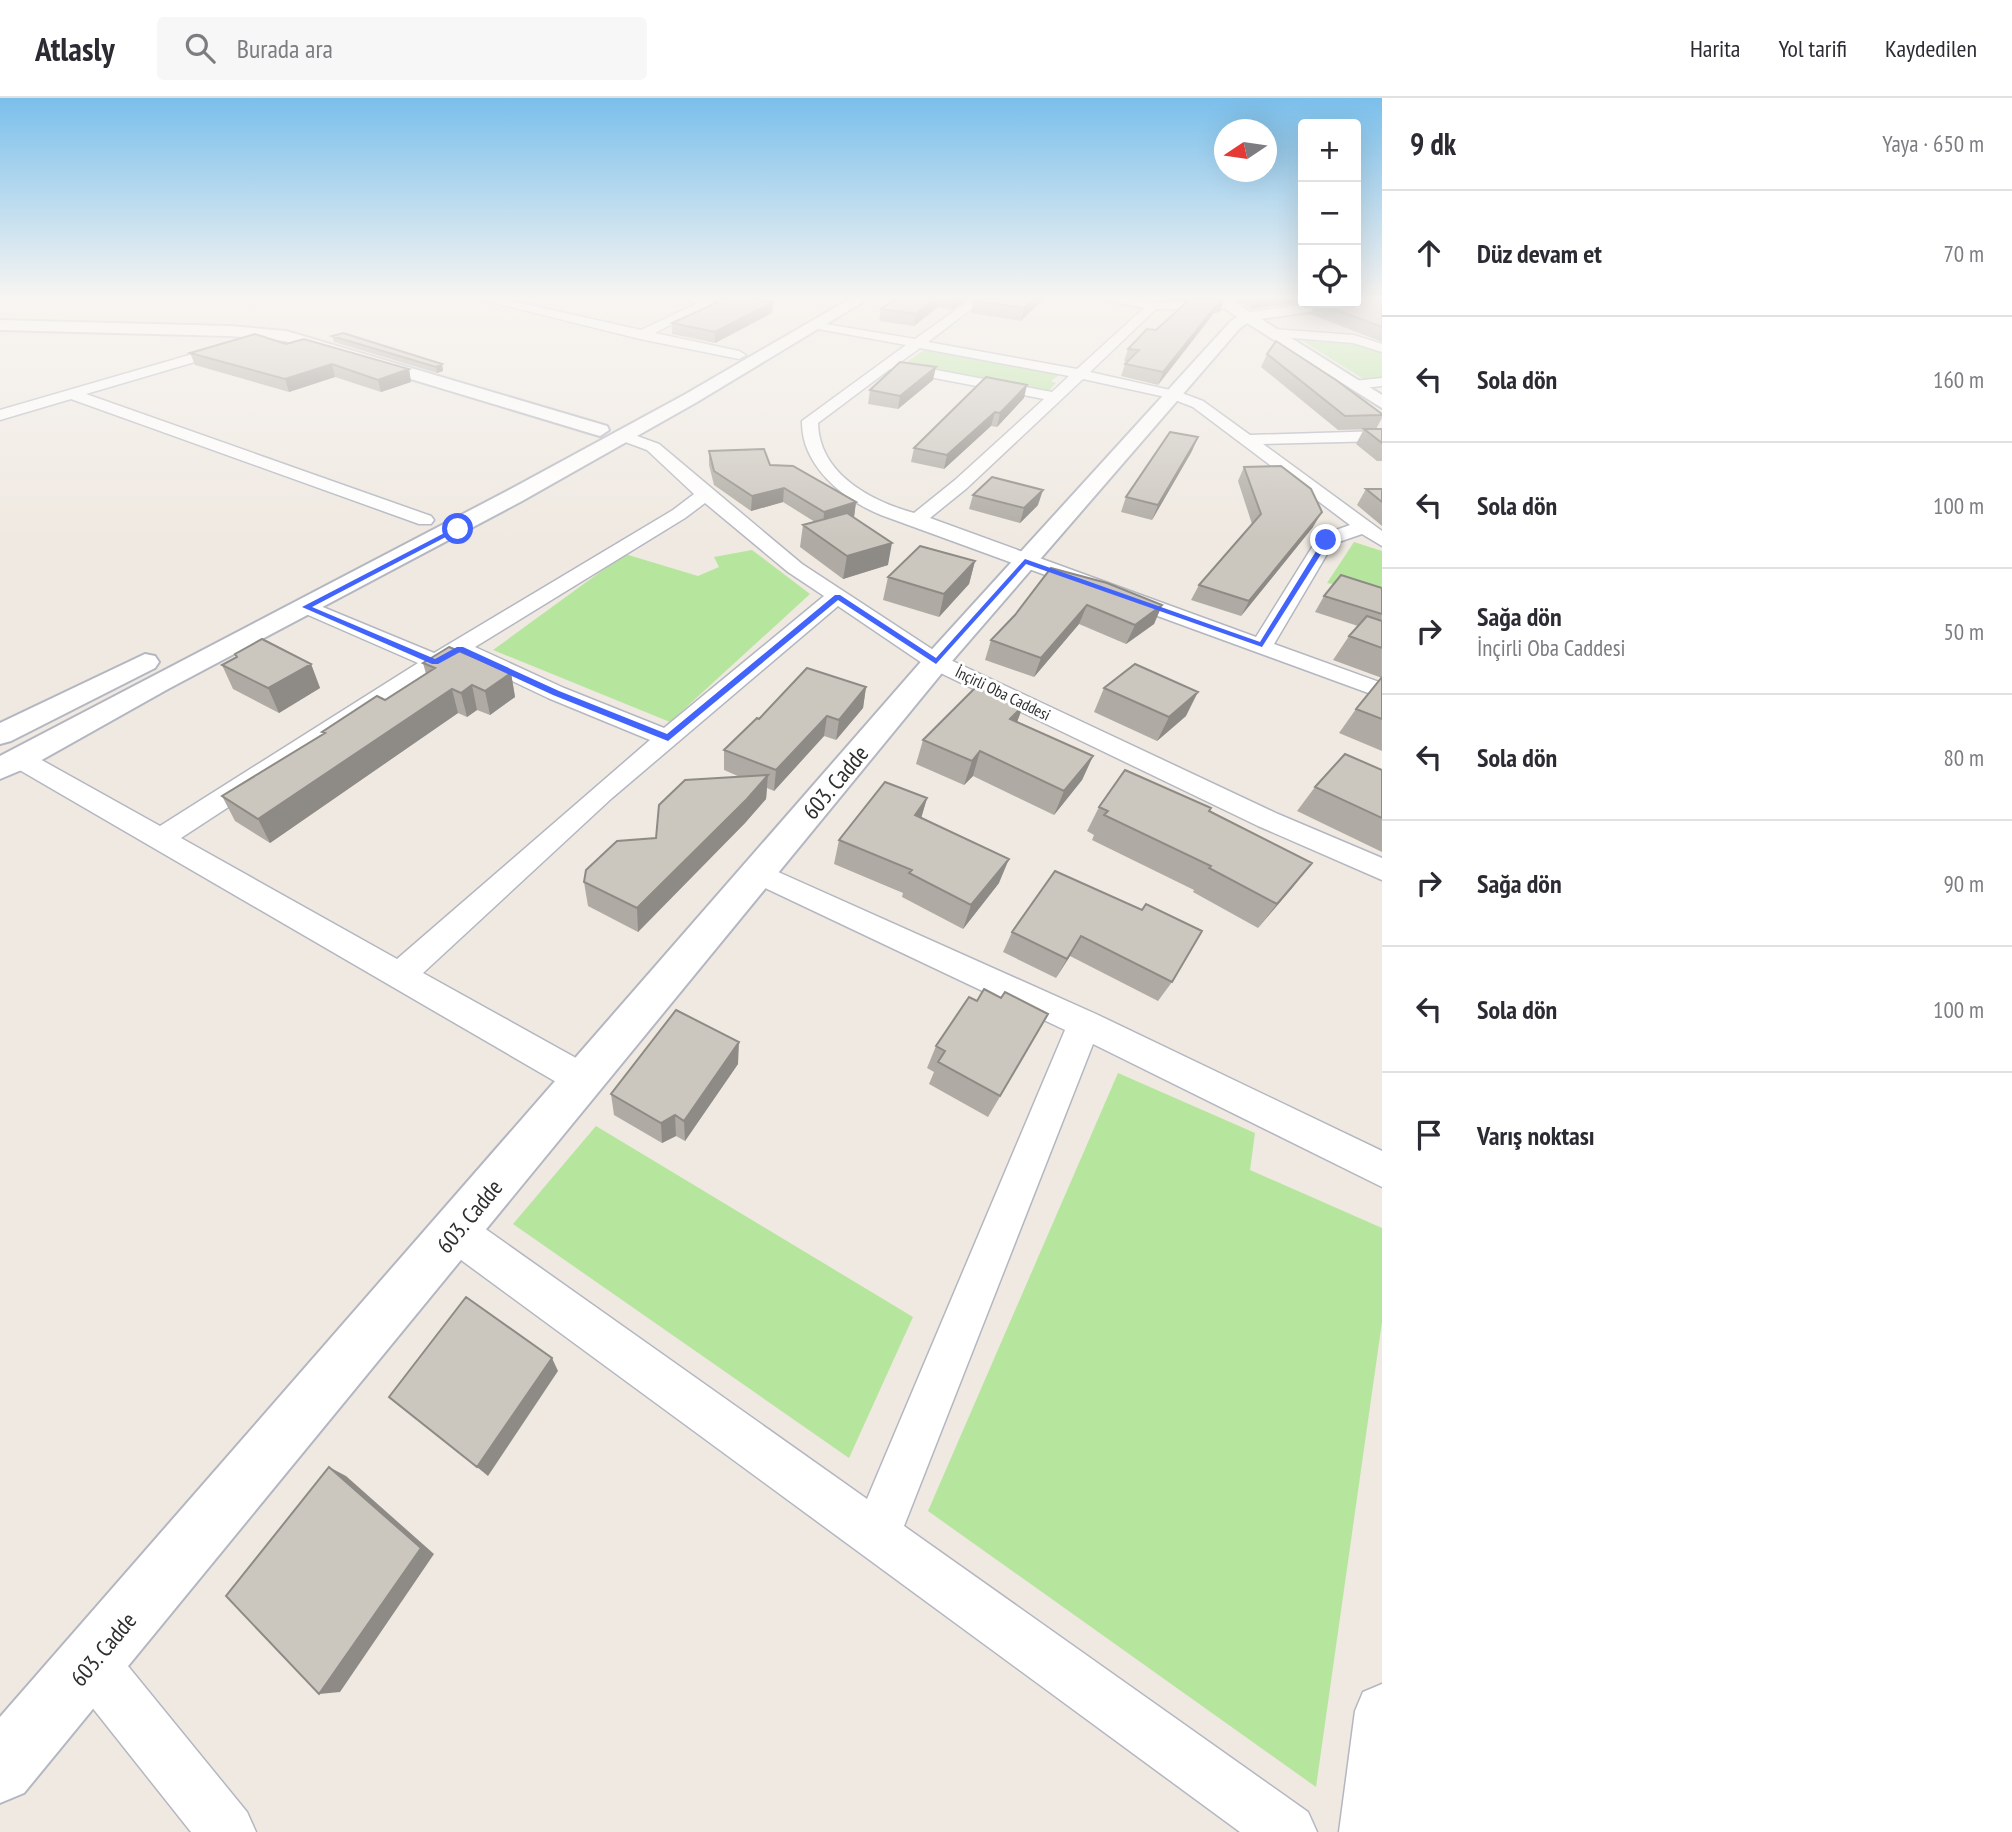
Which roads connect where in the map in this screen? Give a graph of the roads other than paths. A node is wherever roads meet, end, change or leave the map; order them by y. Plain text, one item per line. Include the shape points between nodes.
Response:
1 (126, 378) edge
2 (429, 378) edge
3 (697, 378) edge
4 (727, 378) edge
5 (871, 378) edge
6 (955, 378) edge
7 (1075, 378) edge
8 (1098, 378) edge
9 (1189, 378) edge
10 (1343, 378) edge
11 (1382, 382) edge
12 (1354, 385) junction
13 (71, 394) junction
14 (1174, 395) junction
15 (1053, 397) junction
16 (1382, 403) edge
17 (0, 415) edge
18 (600, 430) junction
19 (1382, 436) edge
20 (626, 437) junction
21 (1248, 440) junction
22 (705, 495) junction
23 (425, 520) junction
24 (917, 520) junction
25 (1363, 527) junction
26 (1382, 540) edge
27 (1025, 561) junction
28 (837, 596) junction
29 (269, 599) dead end
30 (306, 607) junction
31 (1262, 645) junction
32 (460, 648) junction
33 (171, 649) dead end
34 (936, 662) junction
35 (435, 663) junction
36 (1382, 691) edge
37 (0, 735) edge
38 (668, 738) junction
39 (10, 764) edge
40 (160, 839) junction
41 (1382, 870) edge
42 (758, 873) junction
43 (400, 975) junction
44 (1084, 1024) junction
45 (582, 1079) junction
46 (1382, 1170) edge
47 (456, 1233) junction
48 (876, 1535) junction
49 (91, 1663) junction
50 (1382, 1711) edge
51 (0, 1769) edge
52 (227, 1832) edge
53 (1288, 1832) edge
54 (1368, 1832) edge

1 - 13 street
2 - 18 street
3 - 18 street
4 - 20 street
5 - 24 street via 810,421 809,434 829,473 849,492 879,509
6 - 15 street
7 - 15 street
8 - 14 street
9 - 14 street, 603. Cadde
10 - 12 street
11 - 12 street
12 - 16 street
13 - 17 street
13 - 23 street
14 - 21 street via 1198,404
14 - 27 street, 603. Cadde
15 - 24 street
18 - 23 street
19 - 21 street
20 - 22 street, İnçirli Oba Caddesi via 653,447
20 - 30 street
21 - 25 street
22 - 28 street, İnçirli Oba Caddesi
22 - 32 street
23 - 29 street
24 - 27 street
25 - 26 street
25 - 31 street via 1326,540
27 - 31 street
27 - 34 street, 603. Cadde
28 - 34 street, İnçirli Oba Caddesi
28 - 38 street
30 - 35 street
30 - 39 street
31 - 36 street
32 - 35 street
32 - 38 street
33 - 37 street
34 - 41 street, İnçirli Oba Caddesi
34 - 42 street, 603. Cadde
35 - 40 street
38 - 43 street
39 - 40 street
40 - 43 street
42 - 44 street
42 - 45 street, 603. Cadde
43 - 45 street
44 - 46 street
44 - 48 street
45 - 47 street, 603. Cadde
47 - 48 street
47 - 49 street, 603. Cadde
48 - 53 street
49 - 51 street, 603. Cadde
49 - 52 street
50 - 54 street

